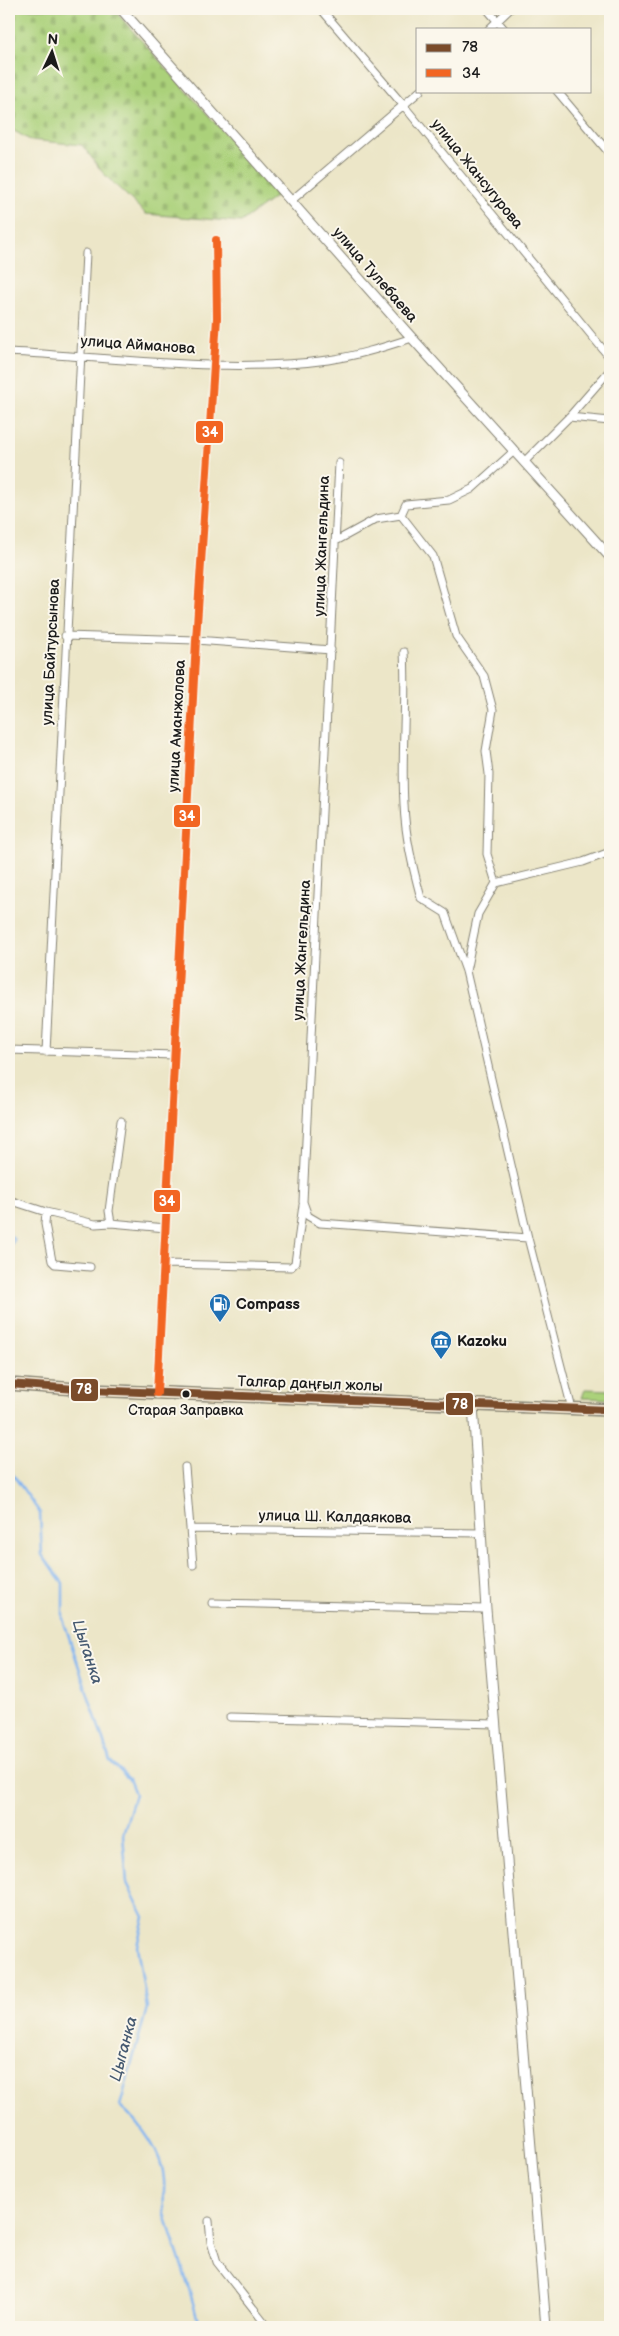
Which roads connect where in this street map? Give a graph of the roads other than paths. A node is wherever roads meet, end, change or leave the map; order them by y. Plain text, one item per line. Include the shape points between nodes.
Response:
1 (121, 9) edge
2 (321, 9) edge
3 (486, 9) edge
4 (510, 9) edge
5 (497, 21) junction
6 (490, 28) edge
7 (503, 28) edge
8 (419, 92) edge
9 (558, 92) edge
10 (404, 106) junction
11 (610, 154) edge
12 (292, 200) junction
13 (216, 240) dead end
14 (86, 253) dead end
15 (412, 338) junction
16 (9, 352) edge
17 (79, 355) junction
18 (610, 358) edge
19 (214, 364) junction
20 (610, 370) edge
21 (569, 418) junction
22 (610, 421) edge
23 (514, 451) junction
24 (524, 462) junction
25 (339, 463) dead end
26 (401, 515) junction
27 (336, 541) junction
28 (610, 557) edge
29 (66, 636) junction
30 (196, 640) junction
31 (331, 650) junction
32 (404, 652) dead end
33 (610, 852) edge
34 (496, 883) junction
35 (466, 971) junction
36 (9, 1050) edge
37 (46, 1052) junction
38 (174, 1055) junction
39 (121, 1121) dead end
40 (9, 1200) edge
41 (303, 1202) junction
42 (46, 1212) junction
43 (111, 1223) junction
44 (166, 1228) junction
45 (528, 1238) junction
46 (164, 1264) junction
47 (90, 1268) dead end
48 (9, 1384) edge
49 (157, 1393) junction
50 (473, 1405) junction
51 (572, 1409) junction
52 (610, 1410) edge
53 (185, 1466) dead end
54 (190, 1529) junction
55 (481, 1533) junction
56 (193, 1564) dead end
57 (212, 1603) dead end
58 (486, 1609) junction
59 (230, 1717) dead end
60 (496, 1724) junction
61 (209, 2221) dead end
62 (268, 2327) edge
63 (546, 2327) edge

1 - 12 street, улица Тулебаева
2 - 10 street, улица Жансугурова
3 - 5 street
4 - 5 street
5 - 6 street
5 - 7 street
8 - 10 street
9 - 11 street
10 - 12 street
10 - 18 street, улица Жансугурова
12 - 15 street, улица Тулебаева
13 - 19 street, улица Аманжолова via 218,307
14 - 17 street, улица Байтурсынова
15 - 19 street, улица Айманова via 366,353 329,360 294,364
15 - 23 street, улица Тулебаева
16 - 17 street, улица Айманова
17 - 19 street, улица Айманова
17 - 29 street, улица Байтурсынова
19 - 30 street, улица Аманжолова
20 - 21 street
21 - 22 street
21 - 24 street
23 - 24 street, улица Тулебаева
23 - 26 street via 472,489 449,500 406,504
24 - 28 street, улица Тулебаева
25 - 27 street, улица Жангельдина
26 - 27 street via 376,520
26 - 34 street via 434,556 456,636 484,676 493,710 486,751 489,774 487,854
27 - 31 street, улица Жангельдина
29 - 30 street
29 - 37 street, улица Байтурсынова
30 - 31 street
30 - 38 street, улица Аманжолова
31 - 41 street, улица Жангельдина
32 - 35 street via 407,700 402,741 404,806 412,864 421,898 445,913
33 - 34 street via 583,862
34 - 35 street via 478,914
35 - 45 street
36 - 37 street
37 - 38 street
38 - 44 street, улица Аманжолова
39 - 43 street
40 - 42 street
41 - 45 street via 308,1216 320,1223
41 - 46 street, улица Жангельдина via 295,1263 291,1266
42 - 43 street via 94,1224
42 - 47 street via 52,1261
43 - 44 street
44 - 46 street, улица Аманжолова
45 - 51 street
46 - 49 street, улица Аманжолова
48 - 49 main road, Талғар даңғыл жолы
49 - 50 main road, Талғар даңғыл жолы
50 - 51 main road, Талғар даңғыл жолы
50 - 55 street
51 - 52 main road, Талғар даңғыл жолы
53 - 54 street
54 - 55 street, улица Ш. Калдаякова
54 - 56 street
55 - 58 street
57 - 58 street
58 - 60 street
59 - 60 street
60 - 63 street
61 - 62 street via 217,2262

